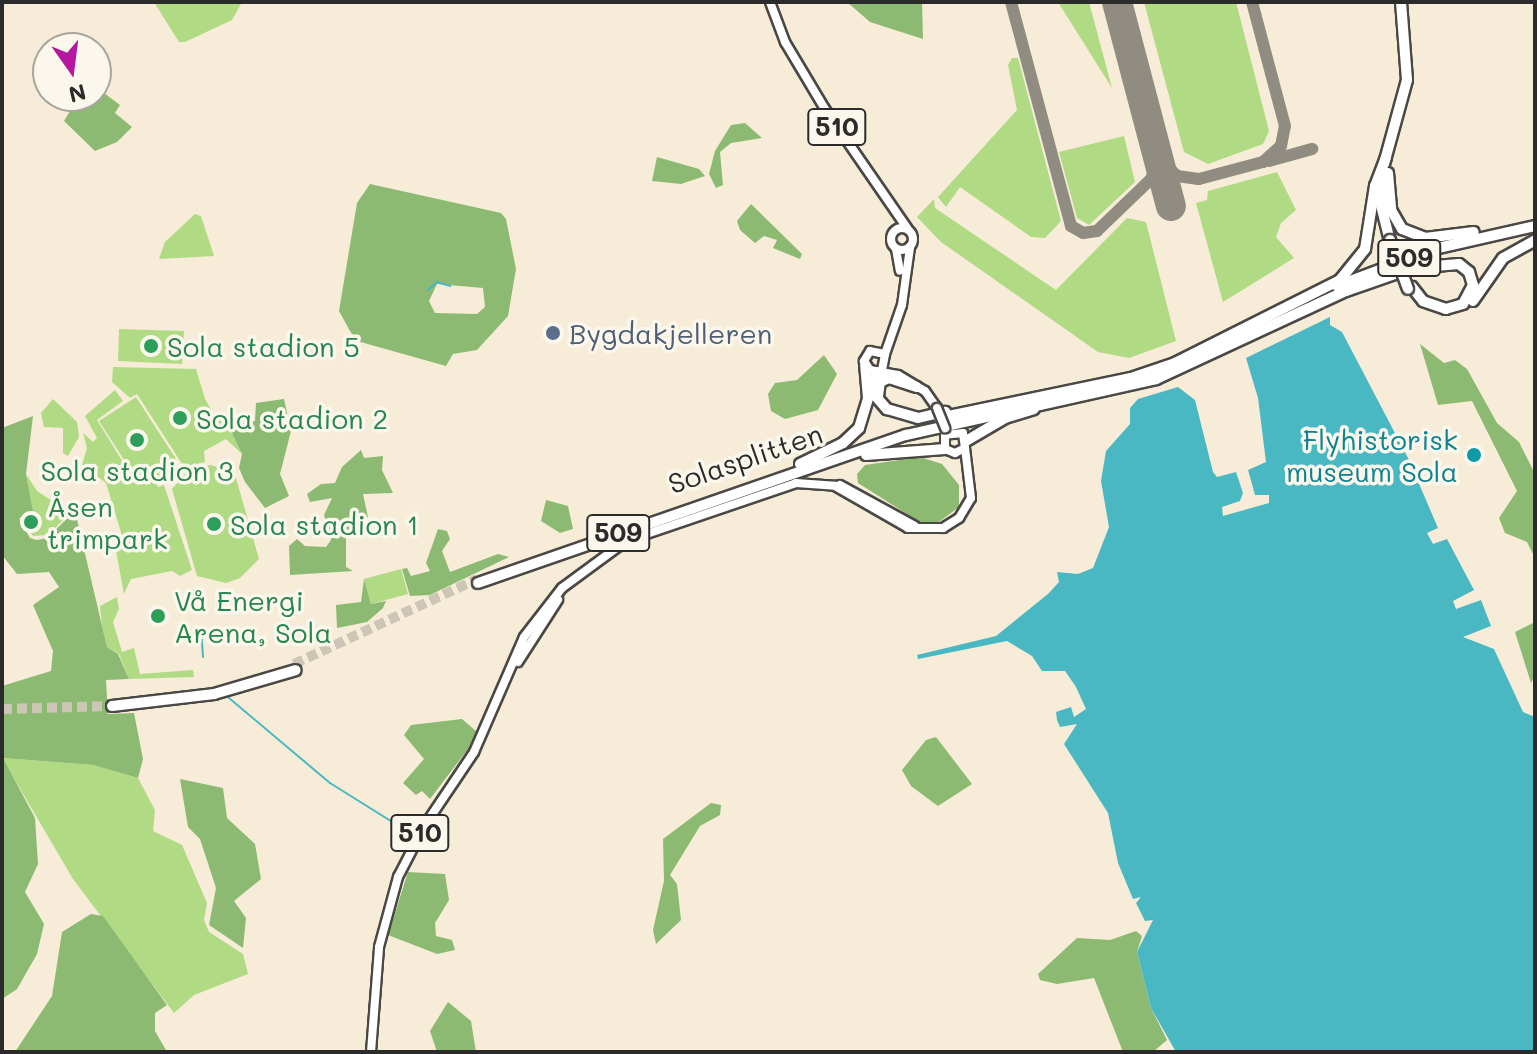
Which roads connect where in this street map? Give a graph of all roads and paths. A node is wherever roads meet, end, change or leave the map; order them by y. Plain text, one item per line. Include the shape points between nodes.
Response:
1 (772, 2) edge
2 (1401, 2) edge
3 (1408, 2) edge
4 (1386, 158) junction
5 (1388, 173) junction
6 (890, 202) junction
7 (1535, 225) edge
8 (907, 228) junction
9 (896, 229) junction
10 (1535, 233) edge
11 (1392, 240) junction
12 (1535, 240) edge
13 (910, 247) junction
14 (896, 249) junction
15 (1357, 286) junction
16 (1410, 288) junction
17 (1288, 309) junction
18 (873, 349) junction
19 (886, 357) junction
20 (865, 365) junction
21 (880, 371) junction
22 (917, 387) junction
23 (1102, 393) junction
24 (882, 405) junction
25 (974, 408) junction
26 (944, 422) junction
27 (965, 444) junction
28 (950, 451) junction
29 (805, 466) junction
30 (968, 472) junction
31 (477, 581) tunnel mouth
32 (295, 667) tunnel mouth
33 (112, 704) tunnel mouth
34 (368, 1052) edge

1 - 6 main road, 510 via 790,48 862,167
2 - 4 highway, 509 via 1407,80
3 - 5 highway, 509 via 1413,81
4 - 11 highway, 509 via 1381,205
4 - 17 highway, 509 via 1361,258 1340,280
5 - 7 highway, 509 via 1393,217 1418,237
5 - 11 highway, 509 via 1385,205
6 - 8 main road, 510
6 - 9 main road, 510
7 - 17 highway, 509 via 1438,248
8 - 9 main road
8 - 13 main road, 510 via 913,237
9 - 14 main road, 510 via 891,237
10 - 15 highway, 509 via 1445,252
11 - 16 highway, 509, bridge
12 - 16 highway, 509 via 1503,258 1460,311 1427,310
13 - 14 main road
13 - 19 main road, 510 via 902,305
14 - 18 main road, 510 via 901,264 897,304 884,337
15 - 16 highway, 509 via 1440,262 1464,267 1473,285 1463,304 1446,309 1423,301
15 - 23 highway, 509 via 1173,373
17 - 25 highway, 509 via 1131,378
18 - 19 main road
18 - 20 main road, 510
19 - 21 main road, 510
19 - 26 main road via 927,387
20 - 21 main road
20 - 29 highway, 509 via 868,398 859,428
21 - 22 main road
21 - 24 highway via 871,387
22 - 24 highway via 882,380 877,390
22 - 26 main road
23 - 26 highway, 509
23 - 27 highway, 509 via 1005,418
24 - 25 highway, 509 via 918,418
25 - 26 highway, 509
26 - 27 main road
26 - 28 main road
26 - 29 highway, Solasplitten / 509
27 - 28 main road
27 - 30 main road, 510
28 - 29 highway, 509 via 877,452
28 - 30 main road
29 - 31 highway, Solasplitten / 509
30 - 34 main road, 510 via 971,498 959,518 943,528 898,524 835,486 787,485 612,548 572,580 532,623 474,752 398,877 379,947
32 - 33 highway via 214,689

